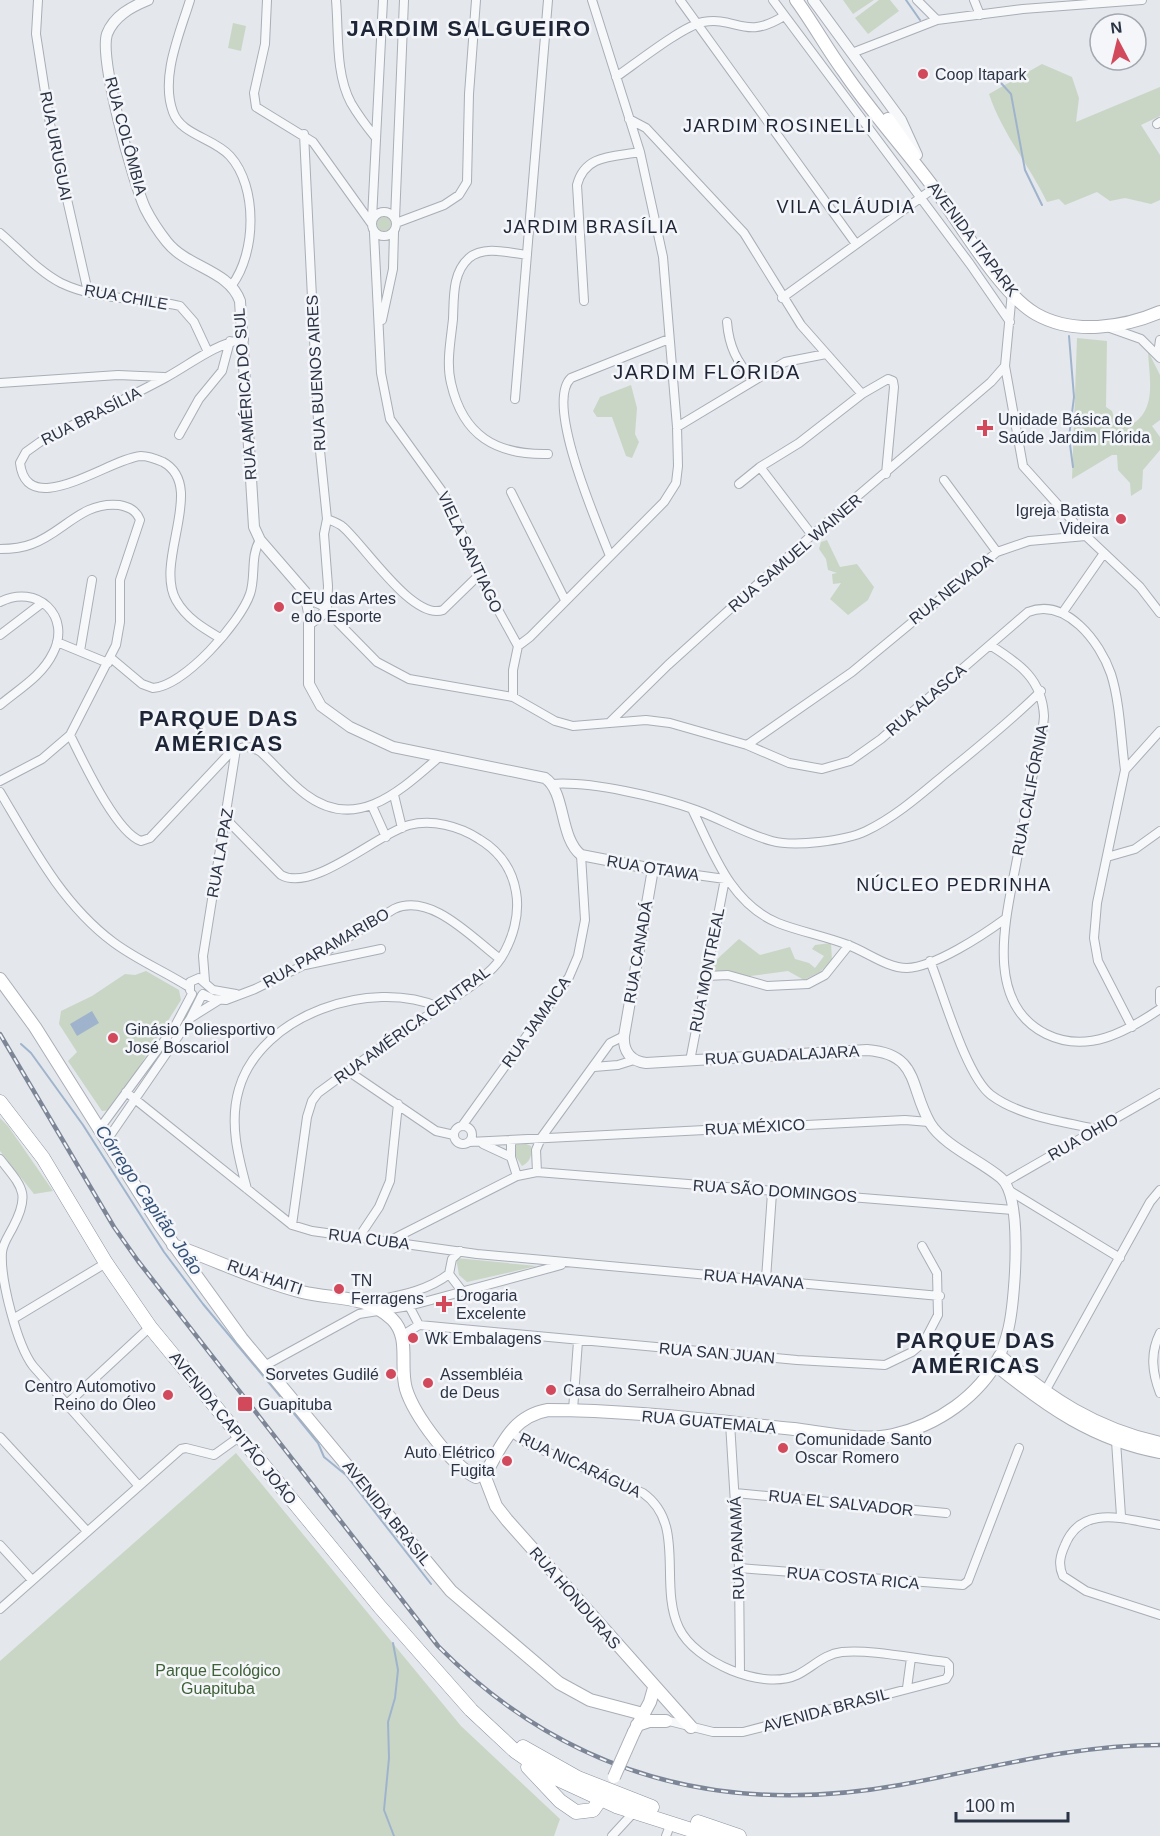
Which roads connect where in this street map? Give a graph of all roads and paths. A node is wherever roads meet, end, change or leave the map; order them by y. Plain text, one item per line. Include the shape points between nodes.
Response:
1 (38, 0) edge
2 (148, 0) edge
3 (190, 0) edge
4 (267, 0) edge
5 (336, 0) edge
6 (382, 0) edge
7 (405, 0) edge
8 (476, 0) edge
9 (548, 0) edge
10 (592, 0) edge
11 (680, 0) edge
12 (773, 0) edge
13 (796, 0) edge
14 (813, 0) edge
15 (917, 0) edge
16 (974, 0) edge
17 (1142, 0) edge
18 (980, 15) junction
19 (784, 16) junction
20 (936, 20) junction
21 (696, 24) junction
22 (852, 53) junction
23 (616, 77) junction
24 (887, 116) junction
25 (378, 117) junction
26 (629, 119) junction
27 (363, 121) junction
28 (304, 134) junction
29 (376, 138) junction
30 (640, 152) junction
31 (921, 169) junction
32 (934, 188) junction
33 (921, 198) junction
34 (372, 221) junction
35 (395, 224) junction
36 (374, 232) junction
37 (0, 233) edge
38 (856, 244) junction
39 (527, 255) junction
40 (232, 285) junction
41 (88, 292) junction
42 (1012, 292) junction
43 (782, 298) junction
44 (584, 301) dead end
45 (1160, 312) edge
46 (727, 322) dead end
47 (1010, 322) junction
48 (380, 326) junction
49 (1107, 327) junction
50 (244, 339) junction
51 (669, 339) junction
52 (1160, 340) edge
53 (230, 341) junction
54 (1148, 345) junction
55 (208, 352) junction
56 (826, 354) junction
57 (1159, 356) edge
58 (1005, 366) junction
59 (167, 377) junction
60 (753, 380) junction
61 (0, 382) edge
62 (861, 394) junction
63 (515, 399) dead end
64 (677, 427) junction
65 (179, 435) dead end
66 (548, 454) dead end
67 (760, 467) junction
68 (886, 474) junction
69 (944, 480) dead end
70 (739, 484) dead end
71 (511, 492) dead end
72 (327, 519) junction
73 (812, 535) junction
74 (1086, 536) junction
75 (260, 540) junction
76 (0, 549) edge
77 (997, 552) junction
78 (1104, 553) junction
79 (610, 556) junction
80 (480, 574) junction
81 (92, 580) dead end
82 (307, 598) junction
83 (565, 600) junction
84 (0, 602) edge
85 (42, 603) junction
86 (327, 611) junction
87 (1063, 612) junction
88 (1160, 612) edge
89 (309, 618) junction
90 (0, 635) edge
91 (220, 638) junction
92 (57, 642) junction
93 (990, 645) junction
94 (518, 646) junction
95 (80, 651) junction
96 (110, 660) junction
97 (1041, 691) junction
98 (513, 698) junction
99 (0, 705) edge
100 (609, 723) junction
101 (1160, 731) edge
102 (70, 735) junction
103 (747, 745) junction
104 (236, 749) junction
105 (438, 758) junction
106 (1125, 770) junction
107 (0, 781) edge
108 (552, 784) junction
109 (0, 792) edge
110 (394, 795) junction
111 (372, 806) junction
112 (692, 809) junction
113 (227, 820) junction
114 (402, 828) junction
115 (1160, 831) edge
116 (386, 837) junction
117 (581, 855) junction
118 (1107, 857) junction
119 (653, 869) junction
120 (725, 879) junction
121 (1005, 919) junction
122 (849, 945) junction
123 (381, 949) dead end
124 (203, 956) junction
125 (500, 959) junction
126 (930, 961) junction
127 (302, 966) junction
128 (706, 976) junction
129 (0, 979) edge
130 (192, 985) junction
131 (204, 989) junction
132 (1160, 991) edge
133 (242, 994) junction
134 (220, 1000) junction
135 (1160, 1002) edge
136 (439, 1007) junction
137 (1160, 1009) edge
138 (190, 1019) junction
139 (1132, 1027) junction
140 (624, 1036) junction
141 (634, 1060) junction
142 (690, 1061) junction
143 (594, 1067) junction
144 (348, 1071) junction
145 (126, 1092) junction
146 (1160, 1093) edge
147 (135, 1099) junction
148 (0, 1102) edge
149 (398, 1104) junction
150 (929, 1122) junction
151 (100, 1128) junction
152 (1096, 1129) junction
153 (468, 1133) junction
154 (454, 1136) junction
155 (541, 1138) junction
156 (107, 1140) junction
157 (511, 1141) junction
158 (490, 1142) junction
159 (480, 1143) junction
160 (511, 1157) junction
161 (0, 1159) edge
162 (537, 1172) junction
163 (517, 1176) junction
164 (1005, 1184) junction
165 (247, 1189) junction
166 (1160, 1190) edge
167 (772, 1192) junction
168 (1013, 1210) junction
169 (292, 1225) junction
170 (359, 1237) junction
171 (388, 1241) junction
172 (173, 1245) junction
173 (922, 1246) dead end
174 (446, 1249) junction
175 (460, 1251) junction
176 (1120, 1258) junction
177 (452, 1259) junction
178 (216, 1260) junction
179 (106, 1263) junction
180 (568, 1263) junction
181 (192, 1273) junction
182 (449, 1274) junction
183 (766, 1280) junction
184 (462, 1291) junction
185 (404, 1295) junction
186 (940, 1296) junction
187 (368, 1302) junction
188 (409, 1306) junction
189 (383, 1312) junction
190 (13, 1319) junction
191 (419, 1325) junction
192 (150, 1327) junction
193 (1160, 1333) edge
194 (403, 1335) junction
195 (578, 1341) junction
196 (1157, 1355) edge
197 (998, 1360) junction
198 (266, 1365) junction
199 (1160, 1393) edge
200 (1042, 1397) junction
201 (68, 1403) junction
202 (573, 1410) junction
203 (730, 1423) junction
204 (510, 1431) junction
205 (0, 1437) edge
206 (239, 1437) junction
207 (1116, 1441) junction
208 (1160, 1443) edge
209 (1019, 1448) dead end
210 (1160, 1452) edge
211 (482, 1476) junction
212 (138, 1485) junction
213 (735, 1493) junction
214 (946, 1513) dead end
215 (1120, 1516) junction
216 (1160, 1525) edge
217 (86, 1530) junction
218 (1, 1547) edge
219 (739, 1568) junction
220 (32, 1580) junction
221 (0, 1609) edge
222 (1160, 1616) edge
223 (911, 1658) junction
224 (949, 1665) joint
225 (740, 1673) junction
226 (654, 1688) junction
227 (907, 1688) junction
228 (666, 1721) joint
229 (635, 1724) junction
230 (691, 1727) junction
231 (496, 1731) junction
232 (515, 1751) junction
233 (553, 1771) junction
234 (607, 1785) junction
235 (553, 1794) junction
236 (635, 1811) junction
237 (669, 1829) edge
238 (612, 1836) edge
239 (710, 1836) edge
240 (739, 1836) edge

1 - 41 street, RUA URUGUAI via 36,34 50,124
2 - 40 street, RUA COLÔMBIA via 117,19 105,49 137,185 154,225 169,244 186,260
3 - 40 street, RUA AMÉRICA DO SUL via 173,61 169,99 180,123 230,156 242,181 250,211 250,234 247,257
4 - 28 street via 265,44 253,100 261,111
5 - 27 street via 343,76 350,101
6 - 25 street
7 - 35 street, VIELA SANTIAGO
8 - 35 street via 467,182 459,195 444,205
9 - 39 street
10 - 23 street
11 - 21 street
12 - 19 street
13 - 24 main road, AVENIDA ITAPARK via 843,72
14 - 22 street
15 - 20 street
16 - 18 street
17 - 18 street
18 - 20 street
19 - 21 street via 758,28 715,22
19 - 33 street
20 - 22 street
21 - 23 street
21 - 38 street
22 - 24 street
23 - 26 street
24 - 31 main road, AVENIDA ITAPARK
24 - 31 street via 916,150
25 - 27 street via 371,122
25 - 29 street
26 - 30 street
26 - 43 street via 645,128 744,232
27 - 29 street
28 - 34 street via 320,149
28 - 72 street, RUA BUENOS AIRES via 319,441
29 - 34 street
30 - 44 street via 596,160 579,174
30 - 51 street via 663,257
31 - 32 main road, AVENIDA ITAPARK
32 - 33 street
32 - 42 main road, AVENIDA ITAPARK
33 - 38 street
33 - 47 street
34 - 35 street via 384,212
34 - 36 street, VIELA SANTIAGO
35 - 36 street via 383,237
35 - 48 street, VIELA SANTIAGO via 393,269
36 - 48 street, VIELA SANTIAGO
37 - 41 street, RUA CHILE via 59,282
38 - 43 street
39 - 63 street
39 - 66 street via 478,253 462,267 457,277 450,382 463,417 478,434 521,454
40 - 50 street, RUA AMÉRICA DO SUL via 240,301
41 - 55 street, RUA CHILE via 180,306 194,322
42 - 47 street
42 - 49 main road, AVENIDA ITAPARK via 1047,319
43 - 56 street
45 - 49 main road, AVENIDA ITAPARK
46 - 60 street via 736,360
47 - 58 street
48 - 80 street, VIELA SANTIAGO via 381,373 390,419 444,494
49 - 54 street
50 - 53 street, RUA BRASÍLIA
50 - 75 street, RUA AMÉRICA DO SUL via 253,518
51 - 64 street
51 - 79 street via 567,381 562,393 575,463
52 - 54 street
52 - 57 street
53 - 55 street, RUA BRASÍLIA
53 - 65 street via 222,372 199,399
54 - 57 street
55 - 59 street, RUA BRASÍLIA
56 - 60 street via 785,362
56 - 62 street
58 - 68 street, RUA SAMUEL WAINER via 974,399
58 - 74 street via 1023,466
59 - 61 street via 118,375
59 - 91 street, RUA BRASÍLIA via 40,442 21,457 21,470 31,486 41,489 139,456 155,459 172,469 178,477 180,502 169,565 170,584 185,614
60 - 64 street
62 - 67 street via 799,443
62 - 68 street via 885,380 894,383
64 - 79 street via 674,490
67 - 70 street
67 - 73 street
68 - 73 street, RUA SAMUEL WAINER
69 - 77 street
71 - 83 street
72 - 80 street via 342,525 391,581 436,613
72 - 86 street, RUA BUENOS AIRES
73 - 100 street, RUA SAMUEL WAINER
74 - 77 street, RUA NEVADA via 1029,541
74 - 78 street
75 - 82 street via 302,587
75 - 91 street via 250,595
76 - 96 street via 32,544 92,508 117,505 135,512 140,524 120,580 120,634
77 - 103 street, RUA NEVADA via 852,672
78 - 87 street
78 - 88 street
79 - 83 street
80 - 94 street, VIELA SANTIAGO
81 - 95 street
82 - 86 street
82 - 89 street
83 - 94 street
84 - 85 street via 26,595
85 - 90 street
85 - 92 street via 56,620
86 - 89 street
86 - 98 street via 377,662 393,672 428,683
87 - 93 street, RUA ALASCA via 1028,612
87 - 106 street via 1093,642 1111,674
89 - 105 street via 309,684 321,706 374,739
91 - 96 street via 192,668 158,688 142,684
92 - 95 street
92 - 99 street via 46,665
93 - 97 street via 1023,670
93 - 103 street, RUA ALASCA via 850,761 822,769 806,768
94 - 98 street
95 - 96 street
96 - 102 street
97 - 112 street via 923,792 866,831 821,841 774,841
97 - 121 street, RUA CALIFÓRNIA via 1044,723
98 - 100 street via 564,724 582,727
100 - 103 street, RUA ALASCA via 670,723
101 - 106 street
102 - 104 street via 106,803 126,832 141,841 150,838
102 - 107 street via 42,759
104 - 111 street via 253,747 261,752 306,794 323,804 347,809
104 - 113 street, RUA LA PAZ
105 - 108 street via 540,776
105 - 110 street
106 - 118 street
108 - 112 street via 622,792
108 - 117 street, RUA JAMAICA via 567,832
109 - 130 street via 47,870 94,927 116,944
110 - 111 street
110 - 114 street
111 - 116 street
112 - 120 street
113 - 116 street, RUA AMÉRICA CENTRAL via 281,875 292,879 312,874
113 - 124 street, RUA LA PAZ
114 - 116 street, RUA AMÉRICA CENTRAL
114 - 125 street, RUA AMÉRICA CENTRAL via 432,823 460,829 492,848 502,859 514,880 518,907 510,941
115 - 118 street via 1135,849
117 - 119 street, RUA OTAWA
117 - 153 street, RUA JAMAICA via 585,920 578,956 569,977 471,1114
118 - 139 street via 1097,903 1095,950
119 - 120 street, RUA OTAWA
119 - 140 street, RUA CANADÁ
120 - 122 street via 777,923
120 - 128 street, RUA MONTREAL
121 - 126 street
121 - 139 street, RUA CALIFÓRNIA via 1007,983 1012,999 1029,1023 1053,1037 1082,1042 1107,1038
122 - 126 street via 897,967 914,967
122 - 128 street via 825,975 808,984 767,986 728,975
123 - 127 street
124 - 130 street, RUA LA PAZ
124 - 131 street, RUA LA PAZ
125 - 127 street, RUA PARAMARIBO via 432,909 414,903 394,909
125 - 136 street, RUA AMÉRICA CENTRAL
126 - 152 street via 968,1059 984,1088 1003,1102
127 - 133 street, RUA PARAMARIBO
128 - 142 street, RUA MONTREAL
129 - 151 main road, AVENIDA BRASIL
130 - 131 street
130 - 131 street
130 - 145 street, RUA LA PAZ via 175,1026
131 - 133 street, RUA PARAMARIBO
131 - 134 street
131 - 138 street
132 - 135 street
133 - 134 street, RUA PARAMARIBO
134 - 138 street, RUA PARAMARIBO
136 - 144 street, RUA AMÉRICA CENTRAL
136 - 165 street via 400,996 338,1003 307,1017 273,1040 246,1071 234,1112 239,1160
137 - 139 street, RUA CALIFÓRNIA
138 - 147 street
140 - 141 street via 624,1047
140 - 143 street via 610,1043
141 - 142 street, RUA GUADALAJARA
141 - 143 street, RUA GUADALAJARA
142 - 150 street, RUA GUADALAJARA via 883,1052 895,1056 907,1069
143 - 155 street
144 - 149 street
144 - 169 street, RUA AMÉRICA CENTRAL via 318,1093 310,1108
145 - 147 street
145 - 151 street, RUA LA PAZ
146 - 152 street, RUA OHIO
147 - 156 street
147 - 165 street
148 - 179 highway, AVENIDA CAPITÃO JOÃO via 43,1158
149 - 154 street via 436,1131
149 - 170 street via 390,1181
150 - 155 street, RUA MÉXICO via 894,1120
150 - 164 street via 942,1137
151 - 156 main road, AVENIDA BRASIL
152 - 164 street, RUA OHIO
153 - 154 street via 456,1129
153 - 154 street via 459,1143
153 - 158 street, RUA MÉXICO
153 - 159 street, RUA MÉXICO
155 - 157 street, RUA MÉXICO
155 - 162 street via 536,1150
156 - 172 main road, AVENIDA BRASIL
157 - 158 street, RUA MÉXICO
157 - 160 street
158 - 159 street, RUA MÉXICO
159 - 160 street
160 - 163 street
161 - 190 street via 24,1195 22,1209 2,1253
162 - 163 street, RUA SÃO DOMINGOS
162 - 167 street, RUA SÃO DOMINGOS
163 - 171 street, RUA SÃO DOMINGOS
164 - 168 street, RUA GUATEMALA
164 - 176 street
165 - 169 street
166 - 176 street
167 - 168 street, RUA SÃO DOMINGOS
167 - 183 street
168 - 197 street, RUA GUATEMALA via 1013,1298
169 - 170 street, RUA CUBA via 324,1234
170 - 171 street, RUA CUBA
171 - 174 street, RUA CUBA
172 - 178 main road, RUA HAITI
172 - 181 main road, AVENIDA BRASIL
173 - 186 street, RUA SAN JUAN via 934,1264
174 - 175 street, RUA CUBA
174 - 177 street
175 - 177 street
175 - 180 street, RUA HAVANA
176 - 200 street
177 - 182 street
178 - 181 main road, RUA HAITI via 200,1265
178 - 187 main road, RUA HAITI via 303,1292
179 - 190 street
179 - 192 highway, AVENIDA CAPITÃO JOÃO
180 - 183 street, RUA HAVANA
180 - 184 street, RUA HAVANA
181 - 198 main road, AVENIDA BRASIL
182 - 184 street
182 - 185 street via 435,1285
183 - 186 street, RUA HAVANA
184 - 188 street, RUA HAVANA
185 - 187 street
185 - 188 street
186 - 195 street, RUA SAN JUAN via 938,1315 924,1342 885,1365
187 - 189 main road, RUA HAITI
188 - 189 street, RUA HAVANA
188 - 191 street
189 - 194 main road
189 - 198 street, RUA HAVANA via 359,1314
190 - 201 street via 24,1354
191 - 194 street
191 - 195 street, RUA SAN JUAN
192 - 201 street
192 - 206 highway, AVENIDA CAPITÃO JOÃO
193 - 196 street
194 - 211 main road, RUA HONDURAS via 404,1376 412,1402 458,1466
195 - 202 street
196 - 199 street via 1153,1368
197 - 200 main road
197 - 203 main road, RUA GUATEMALA via 980,1386 961,1403 926,1424 894,1435 839,1435
198 - 229 main road, AVENIDA BRASIL via 461,1602 559,1683 577,1694 615,1707
200 - 207 main road via 1065,1418
200 - 208 main road via 1103,1426
201 - 212 street
202 - 203 main road, RUA GUATEMALA
202 - 204 main road, RUA GUATEMALA via 537,1412 520,1420
203 - 213 street, RUA PANAMÁ
204 - 211 main road, RUA GUATEMALA
204 - 225 street, RUA NICARÁGUA via 528,1444 656,1502 666,1521 671,1602 679,1629 702,1654
205 - 217 street
206 - 212 street via 214,1455 183,1448
206 - 231 highway, AVENIDA CAPITÃO JOÃO via 438,1674
207 - 210 main road
207 - 215 street
209 - 219 street, RUA COSTA RICA via 966,1584
211 - 226 main road, RUA HONDURAS via 507,1520
212 - 217 street
213 - 214 street, RUA EL SALVADOR
213 - 219 street, RUA PANAMÁ
215 - 216 street
215 - 222 street via 1097,1517 1078,1525 1061,1553 1060,1570 1068,1581 1086,1591
217 - 220 street
218 - 220 street
219 - 225 street, RUA PANAMÁ
220 - 221 street
223 - 224 street, RUA NICARÁGUA
223 - 225 street, RUA NICARÁGUA via 847,1652 826,1656 785,1679 762,1680
223 - 227 street
224 - 227 street, AVENIDA BRASIL via 946,1679
226 - 229 main road
226 - 230 main road, RUA HONDURAS
227 - 230 street, AVENIDA BRASIL via 744,1732 727,1734
228 - 229 main road
228 - 230 street, AVENIDA BRASIL
229 - 234 main road
231 - 232 highway, AVENIDA CAPITÃO JOÃO
231 - 233 highway, AVENIDA CAPITÃO JOÃO
232 - 233 highway, AVENIDA CAPITÃO JOÃO
232 - 235 highway
233 - 234 highway, AVENIDA CAPITÃO JOÃO
233 - 235 highway
234 - 235 highway via 593,1810 581,1813
234 - 236 highway, AVENIDA CAPITÃO JOÃO
234 - 240 highway, AVENIDA CAPITÃO JOÃO
236 - 237 highway, AVENIDA CAPITÃO JOÃO
236 - 238 street
237 - 239 highway, AVENIDA CAPITÃO JOÃO

